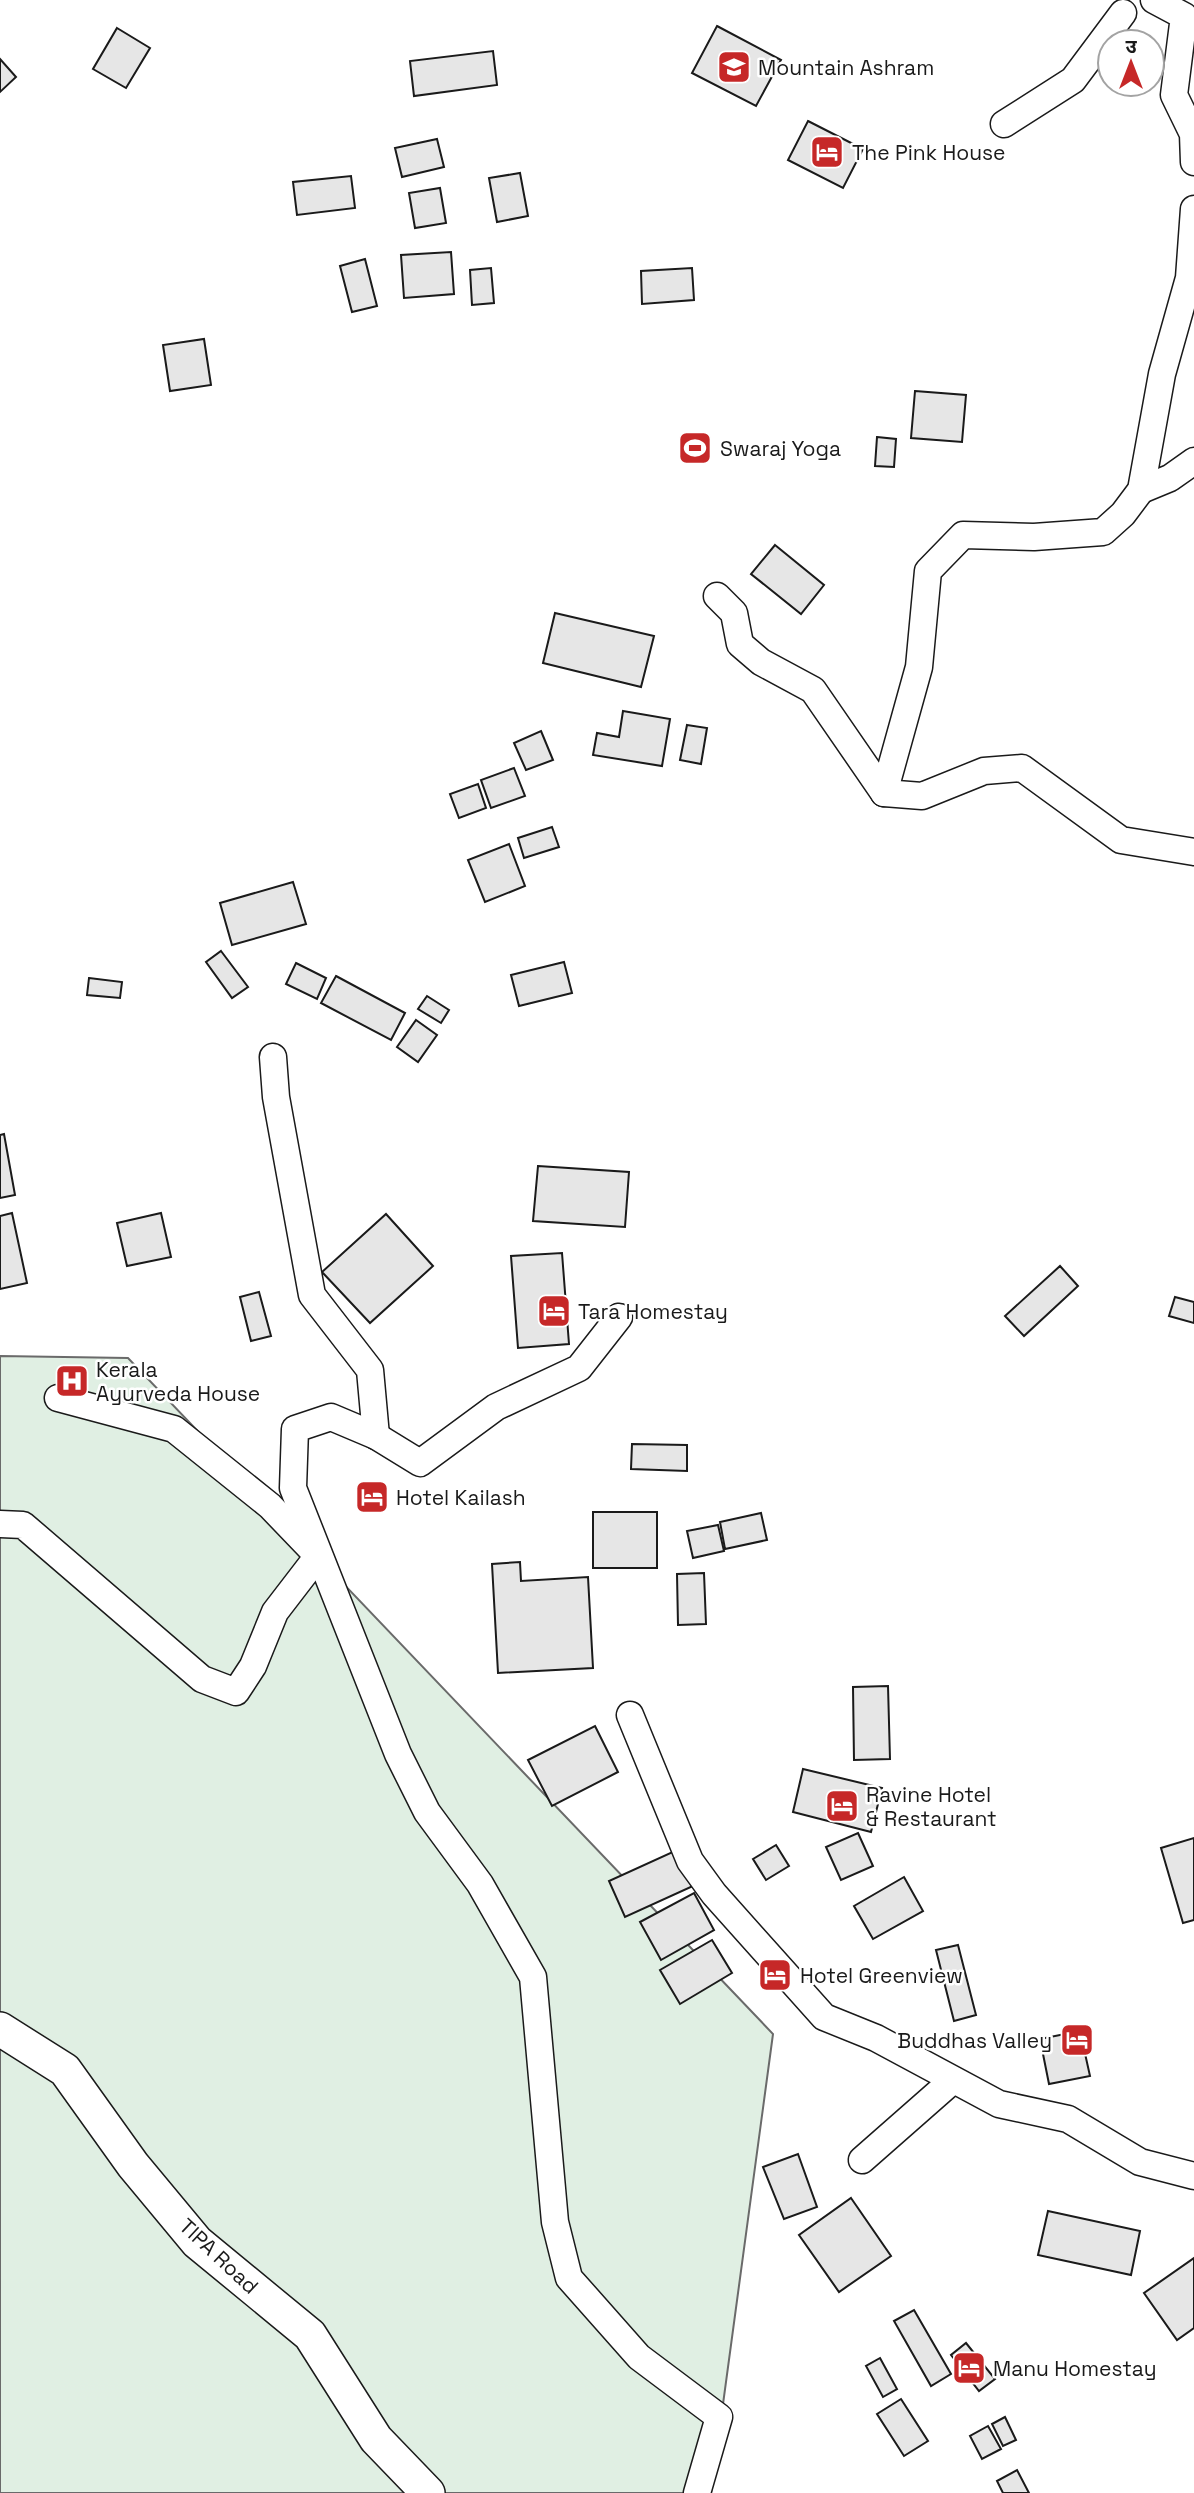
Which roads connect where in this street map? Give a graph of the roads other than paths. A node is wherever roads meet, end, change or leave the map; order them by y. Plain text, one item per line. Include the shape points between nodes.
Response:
1 (1154, 0) edge
2 (1123, 13) dead end
3 (1004, 124) dead end
4 (1194, 162) edge
5 (1194, 209) edge
6 (1194, 461) edge
7 (1141, 490) junction
8 (717, 596) dead end
9 (884, 793) junction
10 (1194, 852) edge
11 (273, 1057) dead end
12 (619, 1317) dead end
13 (58, 1398) dead end
14 (376, 1436) junction
15 (0, 1524) edge
16 (318, 1556) junction
17 (629, 1715) dead end
18 (0, 2029) edge
19 (953, 2080) junction
20 (862, 2160) dead end
21 (1194, 2176) edge
22 (428, 2493) edge
23 (696, 2493) edge

1 - 4 street via 1184,16 1174,95 1193,134
2 - 3 street via 1073,80
5 - 7 street via 1189,278 1162,374
6 - 7 street
7 - 9 street via 1103,532 1034,537 963,535 928,571 919,667
8 - 9 street via 734,613 740,644 761,662 813,690
9 - 10 street via 922,796 984,771 1022,768 1121,840
11 - 14 street via 276,1097 312,1295 370,1370
12 - 14 street via 579,1368 496,1407 420,1463
13 - 16 street via 174,1429 270,1506
14 - 16 street via 331,1417 295,1429 293,1488
15 - 16 street via 23,1525 202,1679 236,1692 253,1666 275,1612
16 - 23 street via 421,1800 480,1884 533,1977 555,2222 569,2278 639,2357 719,2417
17 - 19 street via 690,1861 713,1894 824,2017 876,2038
18 - 22 street, TIPA Road via 65,2070 133,2165 197,2242 310,2335 376,2439
19 - 20 street
19 - 21 street via 999,2104 1068,2119 1140,2162

